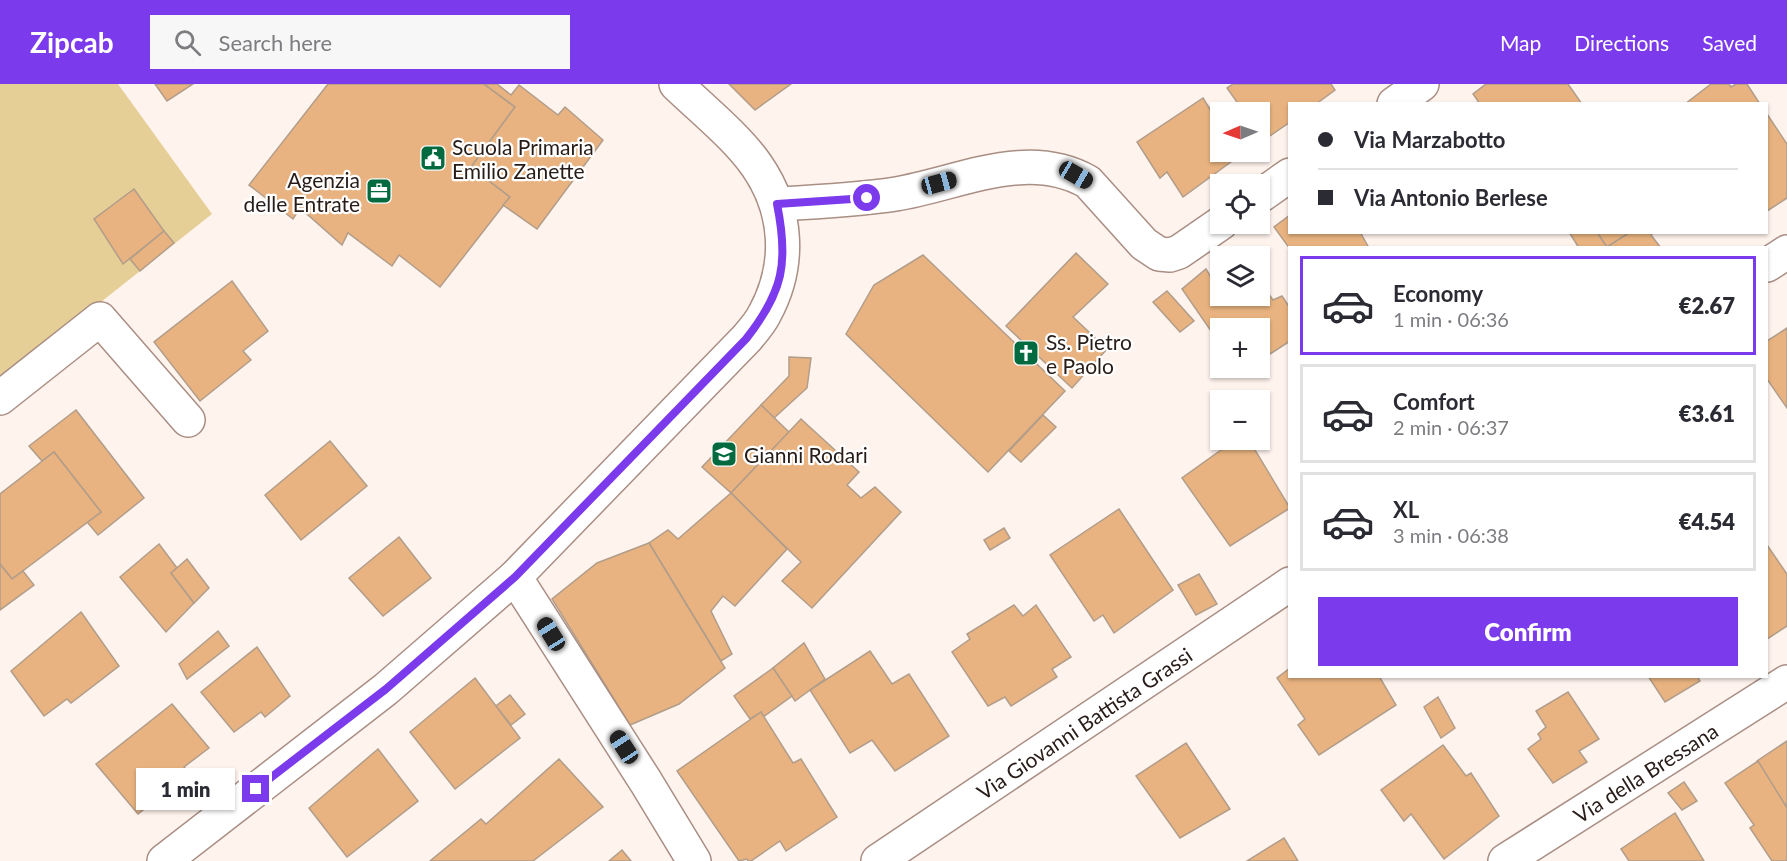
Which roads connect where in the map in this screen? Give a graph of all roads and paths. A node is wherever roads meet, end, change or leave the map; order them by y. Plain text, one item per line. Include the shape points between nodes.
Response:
1 (676, 84) edge
2 (1422, 84) edge
3 (1397, 102) edge
4 (1288, 176) edge
5 (1270, 189) edge
6 (779, 215) junction
7 (1210, 231) edge
8 (1787, 252) edge
9 (1768, 264) edge
10 (0, 398) edge
11 (188, 420) dead end
12 (515, 577) junction
13 (1288, 585) edge
14 (1787, 682) edge
15 (164, 861) edge
16 (694, 861) edge
17 (878, 861) edge
18 (1505, 861) edge

1 - 6 street via 756,164
2 - 3 street
4 - 5 street
6 - 7 street via 919,189 978,173 1047,168 1088,182 1144,244 1160,254 1179,252
6 - 12 street via 784,254 781,275 764,316
8 - 9 street
10 - 11 street via 100,319
12 - 15 street via 386,689
12 - 16 street
13 - 17 street, Via Giovanni Battista Grassi
14 - 18 street, Via della Bressana

